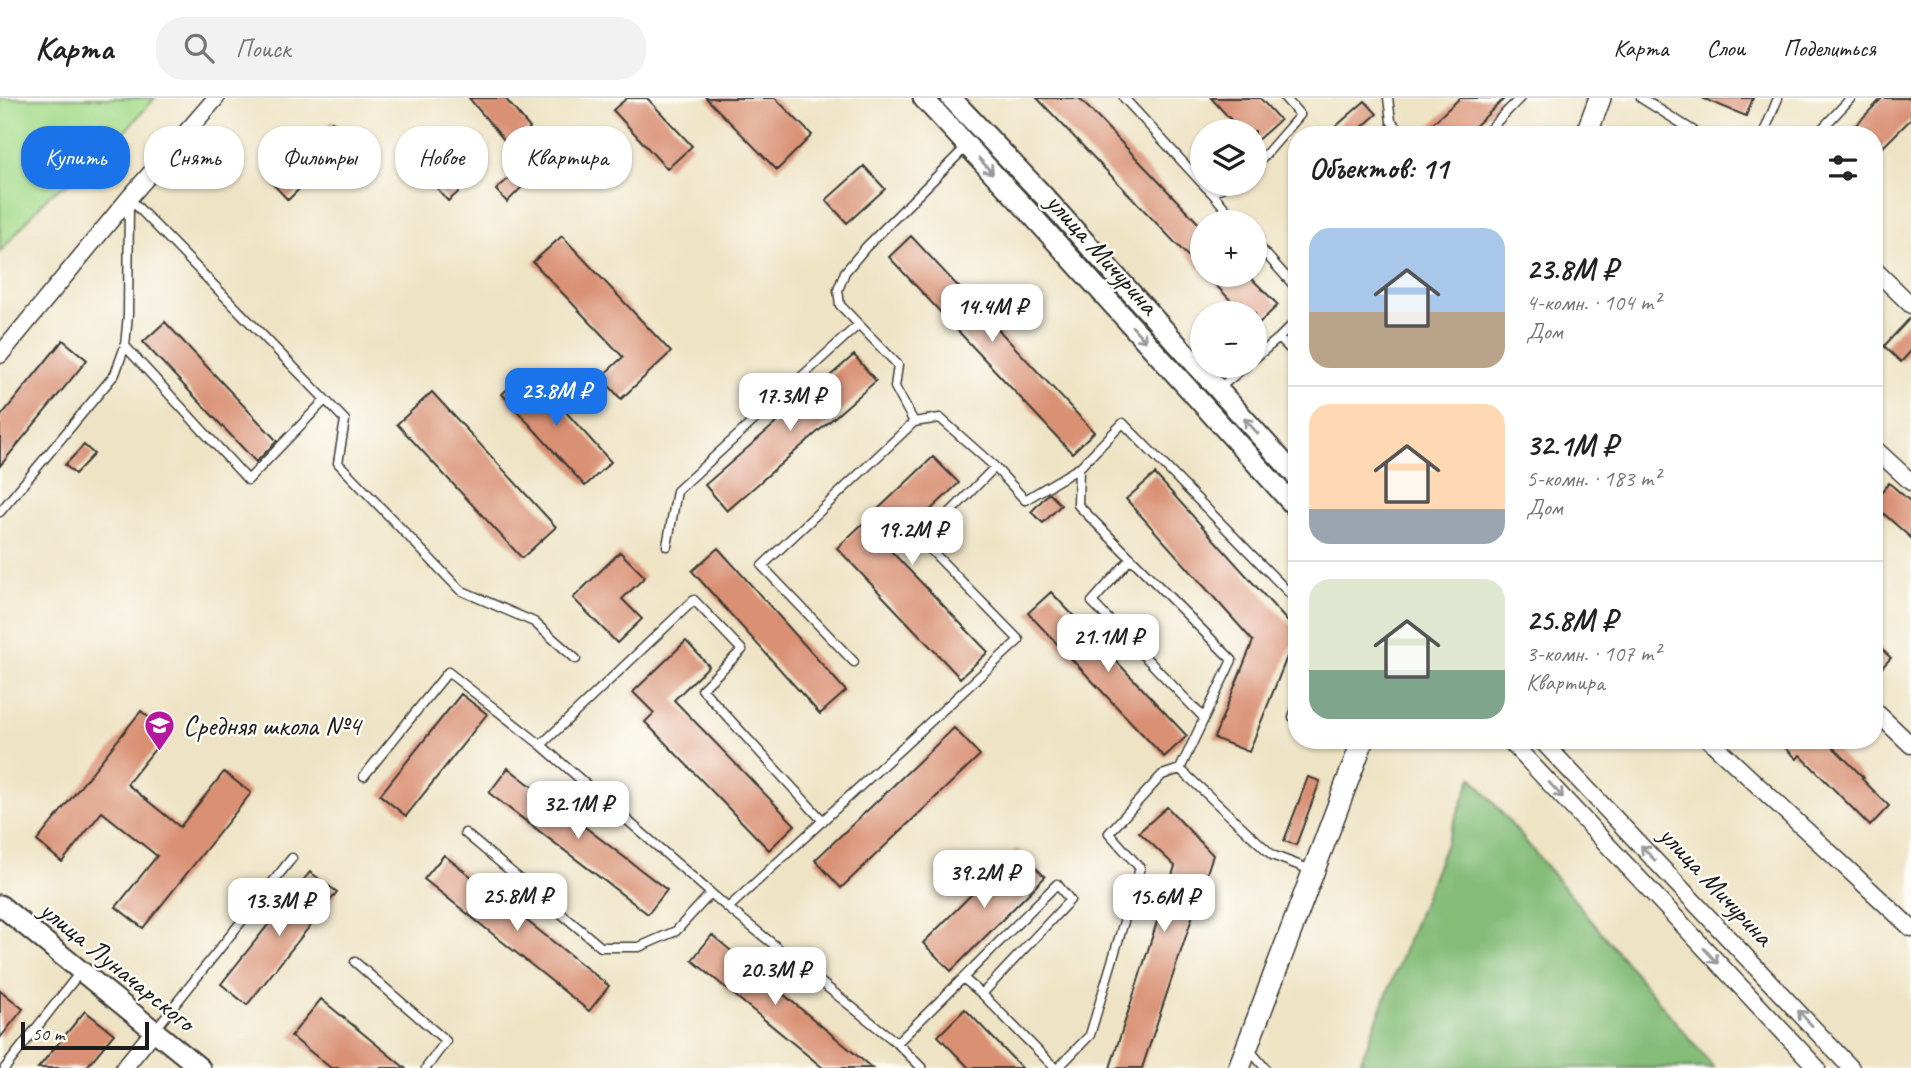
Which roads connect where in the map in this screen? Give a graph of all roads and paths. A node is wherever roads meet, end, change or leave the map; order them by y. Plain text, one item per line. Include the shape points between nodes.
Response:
1 (216, 98) edge
2 (923, 98) edge
3 (951, 98) edge
4 (1124, 98) edge
5 (1285, 98) edge
6 (1388, 98) edge
7 (1520, 98) edge
8 (1600, 98) edge
9 (1641, 98) edge
10 (1778, 98) edge
11 (1851, 98) edge
12 (1290, 126) edge
13 (1396, 126) edge
14 (1493, 126) edge
15 (1589, 126) edge
16 (1686, 126) edge
17 (1767, 126) edge
18 (1825, 126) edge
19 (1288, 129) edge
20 (967, 146) junction
21 (1267, 153) edge
22 (1190, 171) edge
23 (1215, 196) edge
24 (129, 198) junction
25 (1227, 210) edge
26 (1267, 255) edge
27 (1883, 278) edge
28 (1288, 279) edge
29 (1911, 305) edge
30 (859, 325) junction
31 (1288, 329) edge
32 (1279, 338) junction
33 (125, 346) junction
34 (1288, 347) edge
35 (1267, 348) edge
36 (0, 355) edge
37 (1231, 378) edge
38 (1218, 389) junction
39 (325, 400) junction
40 (914, 422) junction
41 (1883, 456) edge
42 (995, 467) junction
43 (1288, 467) edge
44 (1079, 468) junction
45 (1911, 482) edge
46 (1288, 499) edge
47 (0, 513) edge
48 (667, 546) dead end
49 (1131, 558) junction
50 (1288, 592) edge
51 (576, 659) dead end
52 (854, 662) dead end
53 (1204, 718) junction
54 (1883, 719) edge
55 (541, 745) junction
56 (1911, 745) edge
57 (1356, 749) edge
58 (1517, 749) edge
59 (1550, 749) edge
60 (1719, 749) edge
61 (1180, 768) junction
62 (364, 776) dead end
63 (822, 821) junction
64 (465, 833) dead end
65 (292, 858) dead end
66 (1313, 871) junction
67 (711, 893) junction
68 (0, 905) edge
69 (728, 908) junction
70 (1911, 928) edge
71 (355, 962) dead end
72 (81, 971) junction
73 (962, 978) junction
74 (982, 994) junction
75 (154, 1031) junction
76 (897, 1043) junction
77 (1247, 1047) junction
78 (5, 1068) edge
79 (124, 1068) edge
80 (200, 1068) edge
81 (426, 1068) edge
82 (922, 1068) edge
83 (1057, 1068) edge
84 (1239, 1068) edge
85 (1265, 1068) edge
86 (1817, 1068) edge
87 (1852, 1068) edge

1 - 24 street
2 - 20 street, улица Мичурина
3 - 38 street, улица Мичурина
4 - 22 lane
5 - 12 lane via 1300,115
6 - 13 lane
7 - 14 lane
8 - 15 main road
9 - 16 lane
10 - 17 lane
11 - 18 lane
19 - 21 lane
20 - 30 lane via 845,272 838,290 840,306
20 -> 46 street, улица Мичурина
23 - 25 lane
24 - 33 lane
24 - 36 street
24 - 39 lane
26 - 28 lane
27 - 29 street
30 - 40 lane via 898,365 895,387
30 - 48 lane via 677,491
31 - 32 lane
32 - 34 lane
32 - 35 lane
33 - 39 lane via 248,480
33 - 47 lane via 115,374
37 - 38 lane
43 -> 38 street, улица Мичурина
39 - 51 lane via 345,420 338,463 460,590 534,622
40 - 42 lane via 940,418
40 - 52 lane via 762,566
41 - 45 street
42 - 44 lane via 1025,500
42 - 63 lane via 922,541 1019,640
44 - 49 lane via 1078,505
44 - 50 lane via 1124,423
49 - 53 lane via 1232,660
49 - 53 lane via 1091,602
53 - 61 lane
54 - 56 street
55 - 62 lane via 448,672
55 - 63 lane via 694,600 742,650 702,689
55 - 67 lane
57 - 66 main road
58 -> 86 street, улица Мичурина
87 -> 59 street, улица Мичурина
60 - 70 street
61 - 66 lane via 1272,855
61 - 83 lane via 1162,775 1109,833 1140,868 1090,1035
63 - 69 lane
64 - 67 lane via 601,947 639,947 676,931
65 - 75 lane
66 - 77 main road
67 - 69 lane
68 - 72 street, улица Луначарского
69 - 76 lane
71 - 81 lane via 446,1041
72 - 75 street, улица Луначарского
72 - 78 lane
73 - 74 lane
73 - 74 lane via 1057,884 1070,900
73 - 76 lane
74 - 83 lane
75 - 79 street
75 - 80 street, улица Луначарского
76 - 82 lane
77 - 84 main road
77 - 85 lane

